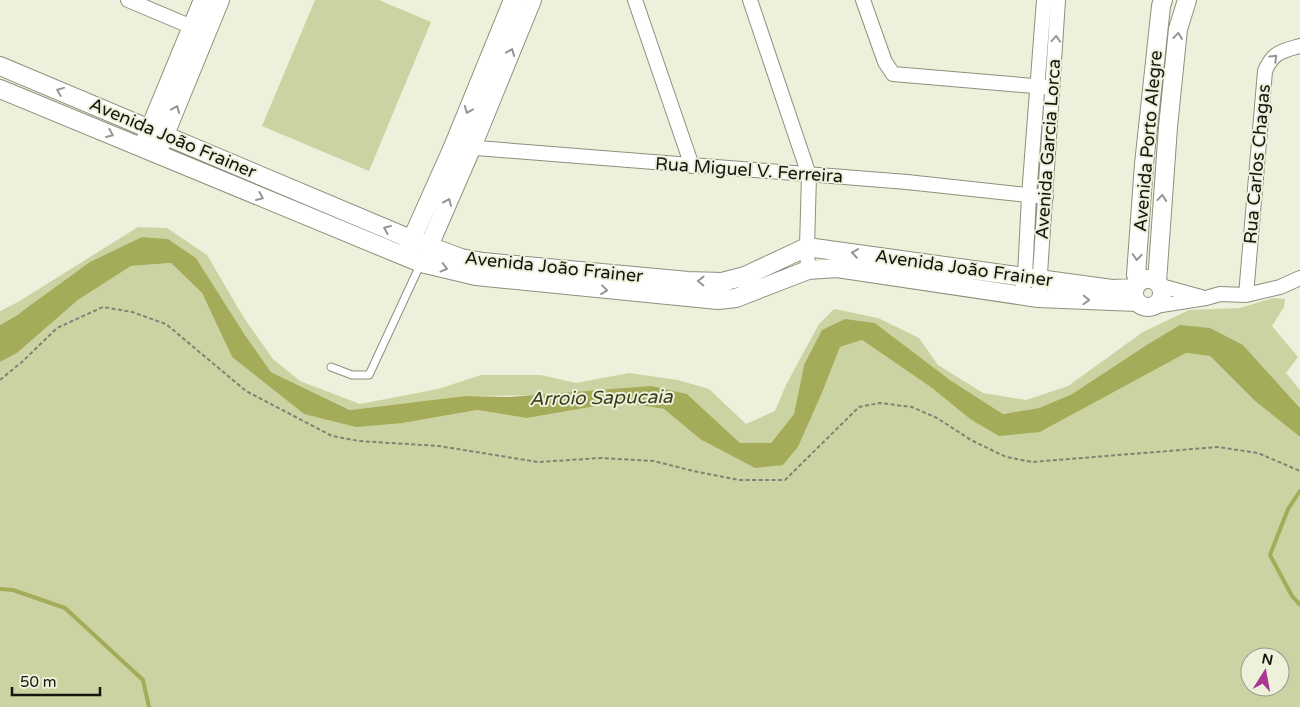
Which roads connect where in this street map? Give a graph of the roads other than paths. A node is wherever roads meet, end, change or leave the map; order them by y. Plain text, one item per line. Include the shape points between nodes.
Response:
1 (128, 0) edge
2 (203, 0) edge
3 (220, 0) edge
4 (513, 0) edge
5 (532, 0) edge
6 (635, 0) edge
7 (750, 0) edge
8 (863, 0) edge
9 (1044, 0) edge
10 (1058, 0) edge
11 (1163, 0) edge
12 (1187, 0) edge
13 (192, 28) junction
14 (1296, 47) edge
15 (0, 66) edge
16 (1037, 86) junction
17 (1052, 88) junction
18 (1, 91) edge
19 (158, 131) junction
20 (453, 147) junction
21 (472, 147) junction
22 (149, 151) junction
23 (692, 166) junction
24 (810, 174) junction
25 (1029, 196) junction
26 (1046, 197) junction
27 (421, 242) junction
28 (807, 247) junction
29 (404, 256) junction
30 (422, 263) junction
31 (808, 270) junction
32 (1032, 278) junction
33 (1300, 278) edge
34 (1146, 288) junction
35 (1246, 295) junction
36 (1029, 297) junction
37 (1206, 298) junction
38 (1155, 306) joint
39 (331, 367) dead end

1 - 13 street
2 - 13 street
19 -> 3 street
4 -> 20 street
21 -> 5 street
6 - 23 street
7 - 24 street
8 - 16 street via 885,62 893,74
9 - 16 street, Avenida Garcia Lorca
17 -> 10 street, Avenida Garcia Lorca
11 -> 34 street, Avenida Porto Alegre via 1143,174 1136,275
34 -> 12 street, Avenida Porto Alegre via 1157,256 1178,29
13 - 19 street
35 -> 14 street, Rua Carlos Chagas via 1265,71 1273,56
19 -> 15 street, Avenida João Frainer
16 - 17 street
16 - 25 street, Avenida Garcia Lorca
17 - 26 street, Avenida Garcia Lorca
18 -> 22 street, Avenida João Frainer
19 - 22 street
27 -> 19 street, Avenida João Frainer
20 - 21 street, Rua Miguel V. Ferreira
20 - 27 street
21 - 23 street, Rua Miguel V. Ferreira
27 -> 21 street
22 -> 29 street, Avenida João Frainer
23 - 24 street, Rua Miguel V. Ferreira
24 - 25 street, Rua Miguel V. Ferreira
24 - 28 street
25 - 26 street, Rua Miguel V. Ferreira
25 - 32 street, Avenida Garcia Lorca
26 - 32 street, Avenida Garcia Lorca
28 -> 27 street, Avenida João Frainer via 745,276 722,282 483,262 461,258
27 - 29 street
27 - 30 street
28 - 31 street
32 -> 28 street, Avenida João Frainer
29 - 30 street, Avenida João Frainer
30 -> 31 street, Avenida João Frainer via 476,276 718,300 736,298
30 - 39 lane via 369,375 352,375
31 - 36 street, Avenida João Frainer via 837,268
32 - 34 street, Avenida João Frainer via 1112,289
32 - 36 street, Avenida Garcia Lorca
33 - 35 street
36 -> 34 street, Avenida João Frainer
34 - 37 street
34 - 38 street via 1162,296
35 - 37 street via 1220,294
37 - 38 street

